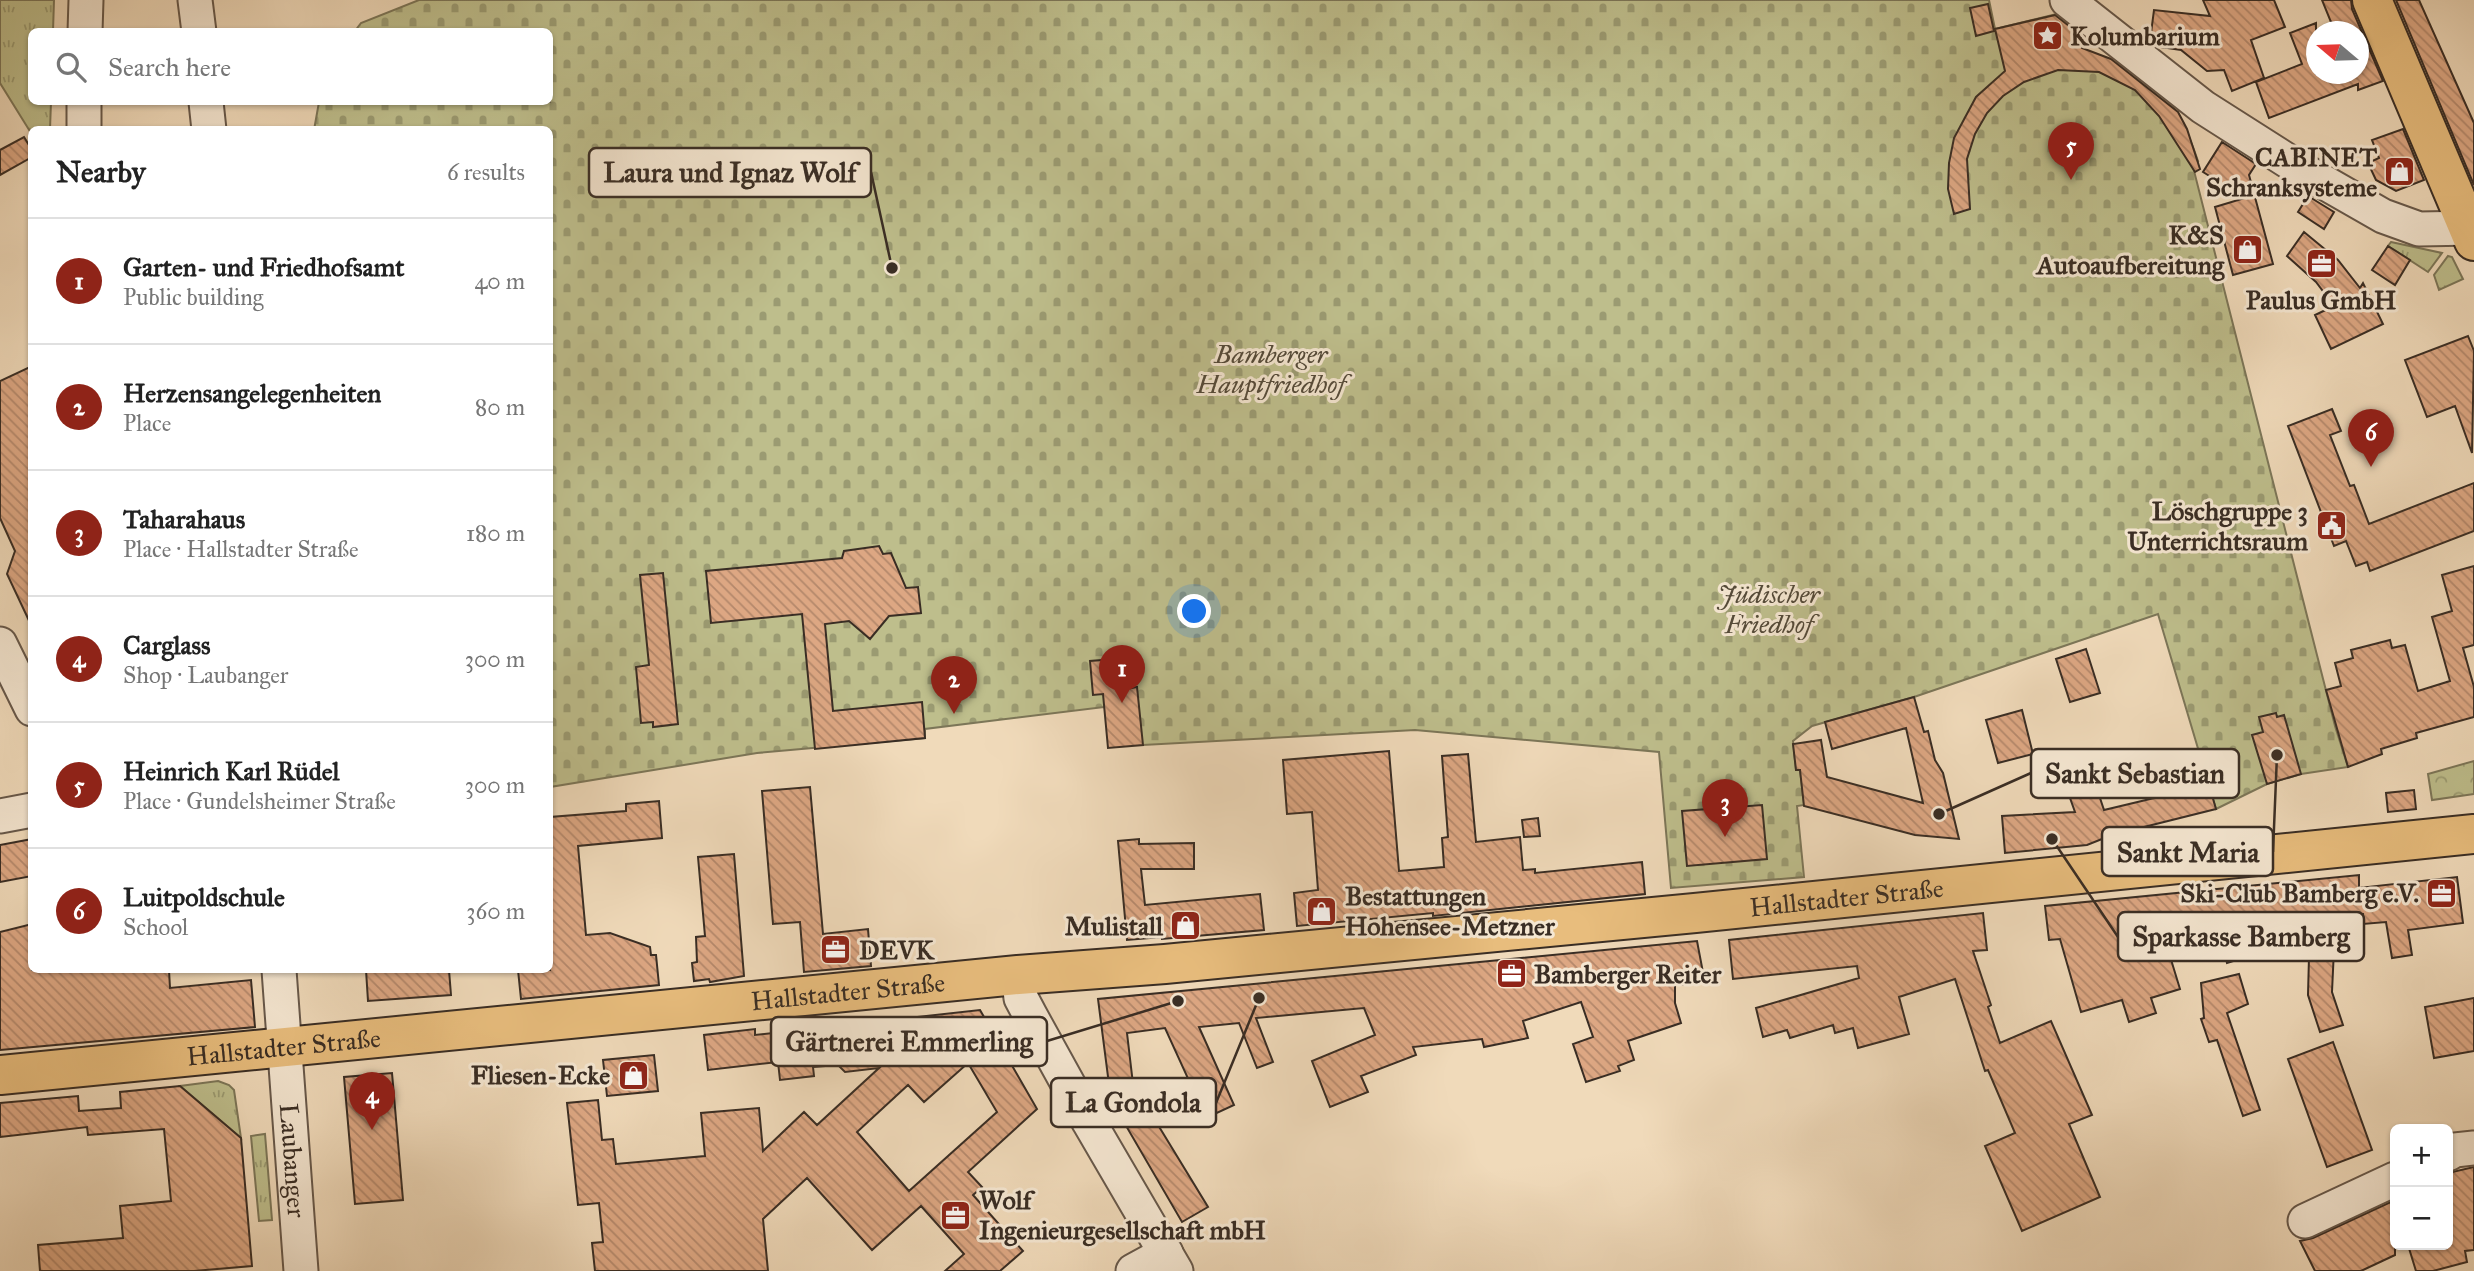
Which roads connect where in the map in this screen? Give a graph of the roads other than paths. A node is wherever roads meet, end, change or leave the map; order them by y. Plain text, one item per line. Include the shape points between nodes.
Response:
1 (86, 0) edge
2 (195, 0) edge
3 (2067, 0) edge
4 (2372, 0) edge
5 (85, 28) edge
6 (198, 28) edge
7 (84, 105) edge
8 (206, 105) edge
9 (84, 126) edge
10 (209, 126) edge
11 (2472, 232) edge
12 (0, 644) edge
13 (28, 701) edge
14 (28, 811) edge
15 (0, 816) edge
16 (2474, 834) edge
17 (279, 973) edge
18 (1018, 975) junction
19 (284, 1048) junction
20 (0, 1075) edge
21 (2474, 1148) edge
22 (2453, 1151) edge
23 (2390, 1181) edge
24 (2305, 1222) dead end
25 (1171, 1262) edge
26 (301, 1271) edge
27 (1133, 1271) edge

1 - 5 street
2 - 6 street
3 - 11 street via 2203,107 2383,216 2419,229
4 - 11 main road
7 - 9 street
8 - 10 street
12 - 13 street
14 - 15 street
16 - 18 main road, Hallstadter Straße
17 - 19 street, Laubanger
18 - 19 main road, Hallstadter Straße
18 - 25 street via 1021,998 1030,1015
19 - 20 main road, Hallstadter Straße
19 - 26 street, Laubanger
21 - 22 street
23 - 24 street
25 - 27 street

